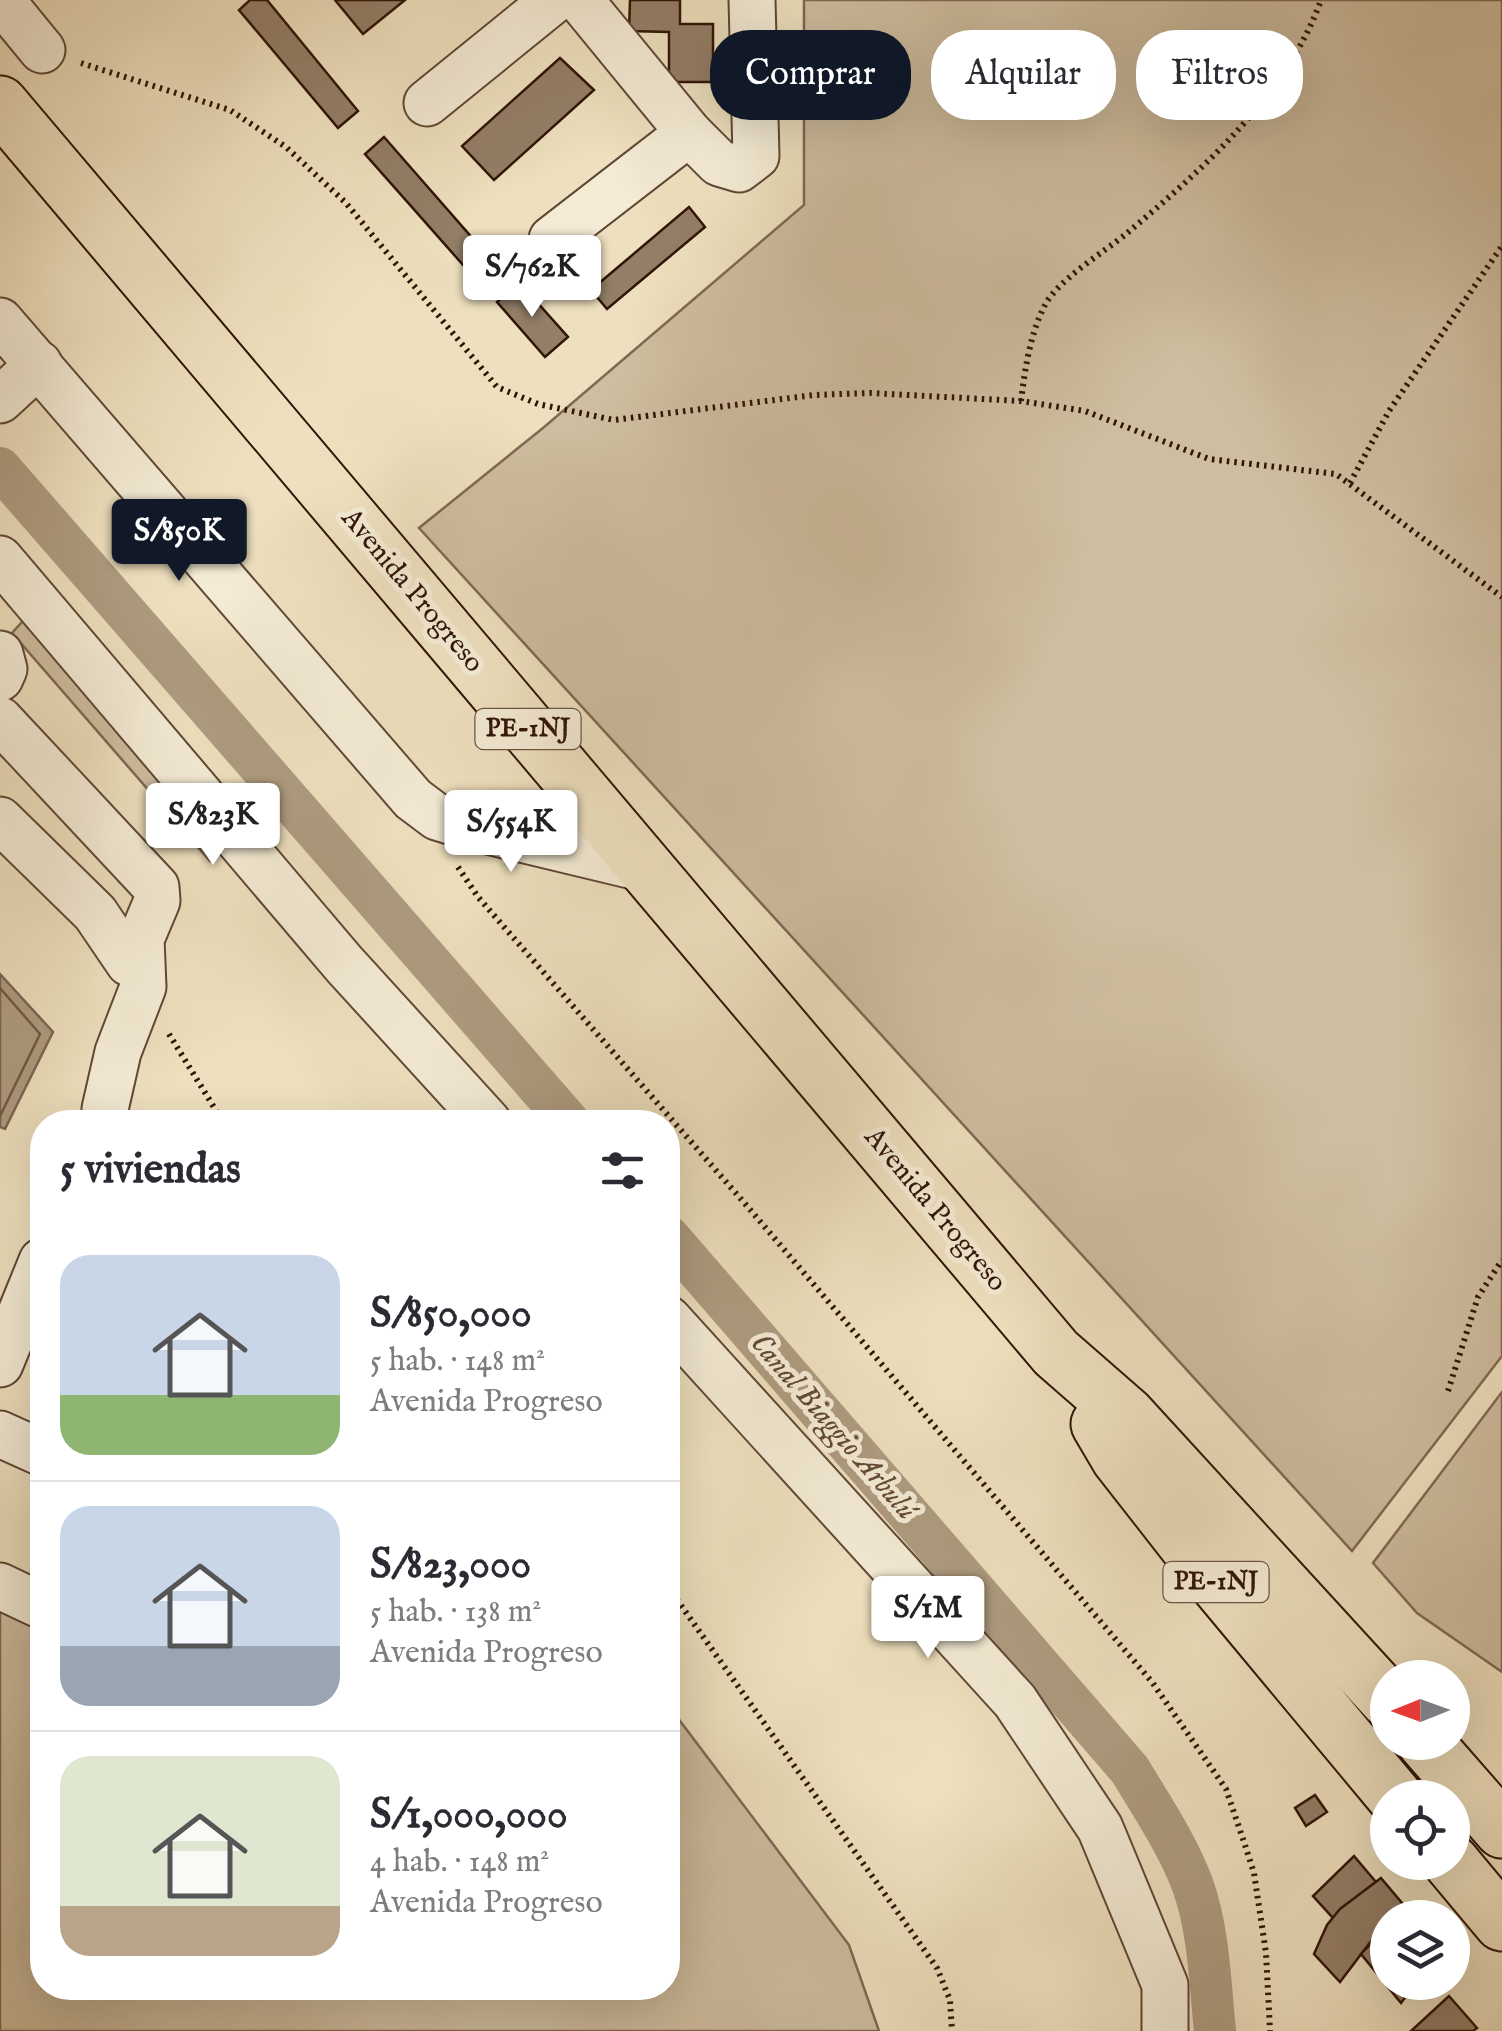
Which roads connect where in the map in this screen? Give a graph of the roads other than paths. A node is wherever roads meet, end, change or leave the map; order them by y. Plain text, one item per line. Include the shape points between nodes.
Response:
1 (554, 0) edge
2 (580, 0) edge
3 (752, 0) edge
4 (4, 10) edge
5 (42, 50) road end
6 (0, 104) edge
7 (427, 104) dead end
8 (689, 133) junction
9 (552, 239) dead end
10 (0, 320) edge
11 (39, 364) junction
12 (0, 400) edge
13 (0, 559) edge
14 (0, 654) edge
15 (0, 678) edge
16 (0, 720) edge
17 (0, 820) edge
18 (646, 869) junction
19 (136, 975) junction
20 (111, 1110) edge
21 (477, 1110) edge
22 (30, 1305) edge
23 (680, 1333) edge
24 (20, 1340) edge
25 (1056, 1353) junction
26 (0, 1434) edge
27 (30, 1447) edge
28 (1370, 1680) edge
29 (1441, 1760) edge
30 (1450, 1760) edge
31 (1381, 1780) edge
32 (1502, 1785) edge
33 (1502, 1830) edge
34 (1466, 1880) edge
35 (1502, 1923) edge
36 (1164, 2031) edge

1 - 7 street
2 - 8 street
3 - 8 street via 756,156 740,169 718,163
4 - 5 street
6 - 18 main road, Avenida Progreso / PE-1NJ
8 - 9 street
10 - 11 street
11 - 12 street
11 - 18 street via 413,799 463,825
13 - 21 street via 344,964
14 - 15 street
16 - 19 street via 156,887
17 - 19 street via 95,912
18 - 25 main road, Avenida Progreso / PE-1NJ
19 - 20 street
22 - 24 street
23 - 36 street via 1016,1701 1100,1828 1165,1985
25 - 28 main road, Avenida Progreso / PE-1NJ via 1127,1414
25 - 31 main road, Avenida Progreso / PE-1NJ via 1120,1458
26 - 27 street
29 - 33 main road
30 - 32 street
34 - 35 main road

